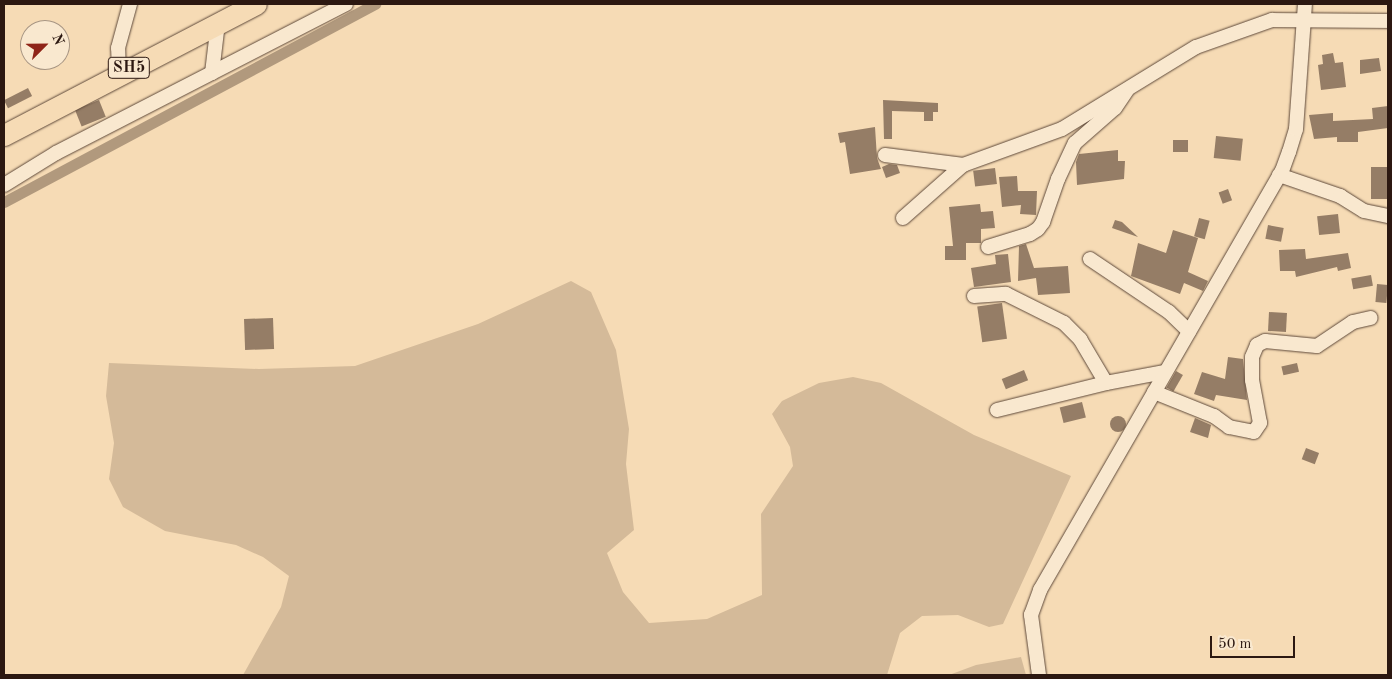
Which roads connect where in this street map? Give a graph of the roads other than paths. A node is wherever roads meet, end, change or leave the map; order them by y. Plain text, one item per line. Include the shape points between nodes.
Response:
1 (130, 4) edge
2 (256, 4) edge
3 (346, 4) edge
4 (1305, 10) edge
5 (1388, 21) edge
6 (218, 23) junction
7 (119, 73) junction
8 (212, 73) junction
9 (1128, 87) junction
10 (4, 135) edge
11 (885, 155) dead end
12 (963, 165) junction
13 (1279, 175) junction
14 (4, 185) edge
15 (1388, 216) edge
16 (903, 218) dead end
17 (988, 247) dead end
18 (1090, 258) dead end
19 (974, 296) dead end
20 (1371, 318) dead end
21 (1189, 331) junction
22 (1165, 372) junction
23 (1106, 383) junction
24 (1154, 392) junction
25 (997, 410) dead end
26 (1039, 675) edge

1 - 7 street via 118,48
2 - 6 main road, SH5
3 - 8 street
4 - 5 street
4 - 9 street via 1196,47
4 - 13 street via 1296,129
6 - 7 main road, SH5
6 - 8 street
7 - 10 main road, SH5
8 - 14 street via 56,153
9 - 12 street via 1062,129
9 - 17 street via 1115,108 1075,143 1058,179 1044,222 1038,229
11 - 12 street
12 - 16 street
13 - 15 street via 1340,196 1364,211
13 - 21 street
18 - 21 street via 1157,302
19 - 23 street via 1006,294 1064,323 1080,339
20 - 24 street via 1353,322 1317,346 1265,341 1257,345 1252,356 1252,380 1260,417 1259,429 1254,432 1229,427 1214,416
21 - 22 street
22 - 23 street
22 - 24 street
23 - 25 street
24 - 26 street via 1040,590 1031,615

